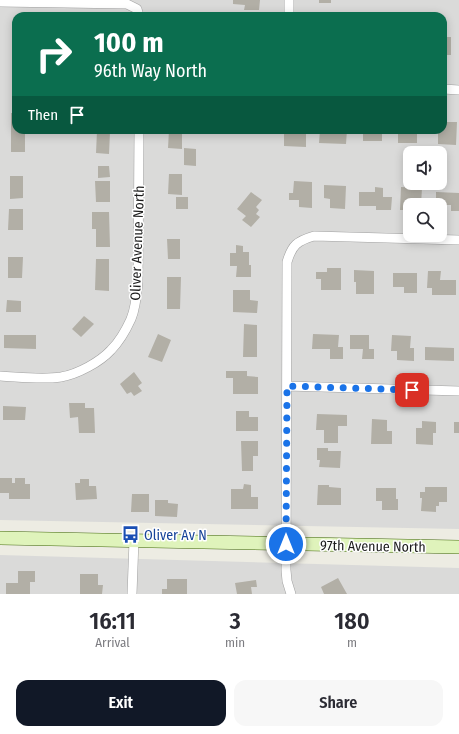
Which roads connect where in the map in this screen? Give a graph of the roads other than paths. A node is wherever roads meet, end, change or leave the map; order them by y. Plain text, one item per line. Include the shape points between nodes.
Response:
1 (289, 0) edge
2 (0, 2) edge
3 (138, 12) edge
4 (289, 12) edge
5 (447, 89) edge
6 (459, 90) edge
7 (140, 134) edge
8 (459, 240) edge
9 (0, 376) edge
10 (287, 386) junction
11 (459, 391) edge
12 (0, 538) edge
13 (134, 540) junction
14 (286, 544) junction
15 (459, 547) edge
16 (132, 594) edge
17 (291, 594) edge

1 - 4 street
2 - 3 street via 127,4
5 - 6 street
7 - 9 street, Oliver Avenue North via 138,280 132,318 111,350 97,362 80,371 62,377
8 - 10 street via 314,236 295,245 287,262
10 - 11 street
10 - 14 street
12 - 13 street, 97th Avenue North
13 - 14 street, 97th Avenue North
13 - 16 street
14 - 15 street, 97th Avenue North
14 - 17 street via 287,581

